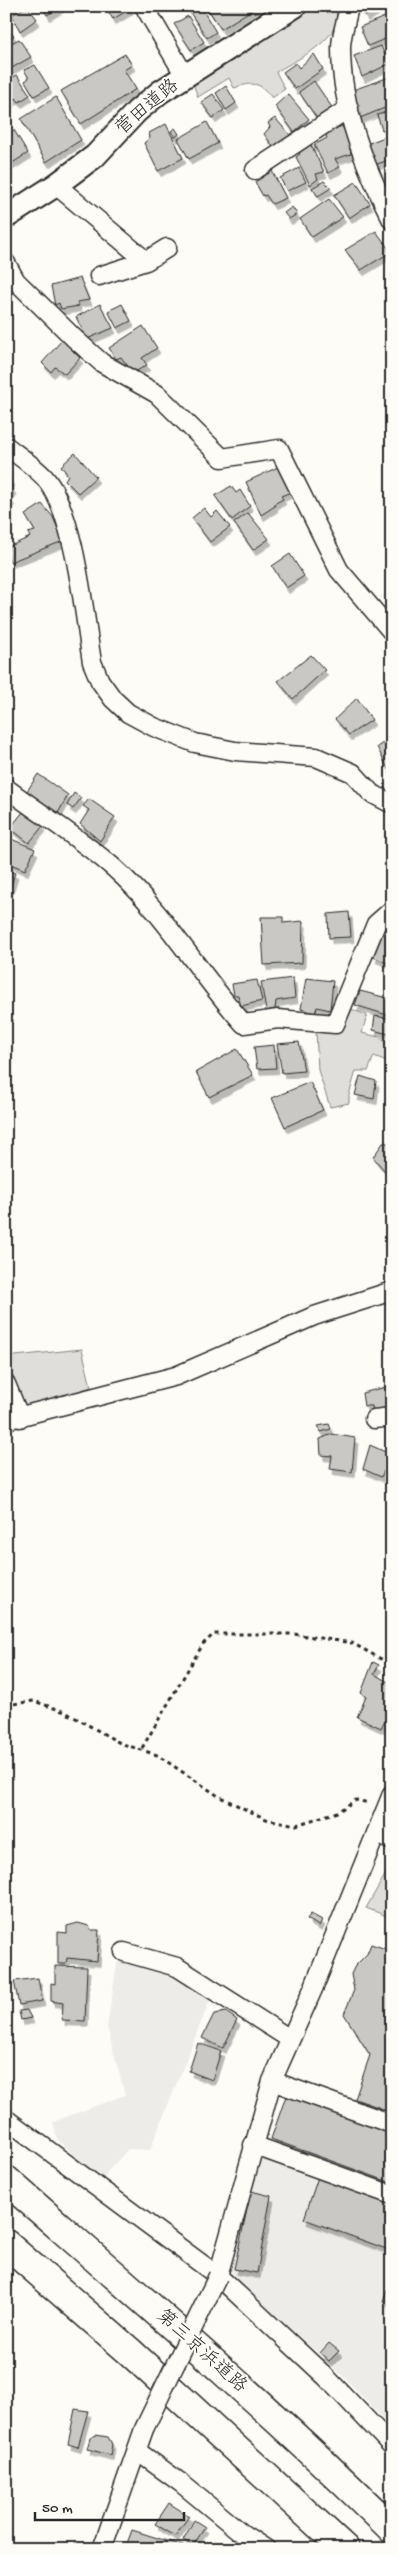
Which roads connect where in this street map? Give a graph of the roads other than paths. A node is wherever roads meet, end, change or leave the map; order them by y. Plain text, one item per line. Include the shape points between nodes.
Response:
1 (144, 6) edge
2 (295, 6) edge
3 (349, 6) edge
4 (185, 76) junction
5 (349, 108) junction
6 (255, 170) dead end
7 (56, 186) junction
8 (6, 216) edge
9 (392, 220) edge
10 (167, 248) dead end
11 (146, 261) junction
12 (6, 263) edge
13 (99, 276) dead end
14 (6, 446) edge
15 (392, 632) edge
16 (6, 788) edge
17 (392, 801) edge
18 (392, 910) edge
19 (392, 1291) edge
20 (6, 1384) edge
21 (13, 1419) edge
22 (389, 1801) edge
23 (376, 1833) junction
24 (392, 1841) edge
25 (124, 1952) dead end
26 (290, 2039) junction
27 (272, 2081) junction
28 (6, 2119) edge
29 (392, 2124) edge
30 (253, 2145) junction
31 (6, 2180) edge
32 (392, 2195) edge
33 (6, 2244) edge
34 (218, 2276) junction
35 (392, 2446) edge
36 (137, 2451) junction
37 (392, 2528) edge
38 (102, 2549) edge
39 (266, 2549) edge
40 (345, 2549) edge

1 - 4 street
2 - 4 street, 菅田道路
3 - 5 street via 341,46
4 - 7 street, 菅田道路 via 137,111 95,156
5 - 6 street
5 - 9 street via 361,152
7 - 8 street, 菅田道路
7 - 11 street
10 - 11 street
11 - 13 street
12 - 15 street via 16,281 75,339 102,363 157,394 222,458 279,449 339,570
14 - 17 street via 44,477 56,495 70,536 92,662 113,699 154,727 195,743 235,751 316,757 353,773 371,792
16 - 18 street via 114,868 148,903 217,994 244,1024 278,1019 335,1024 376,924
19 - 21 street via 314,1316 176,1376
20 - 21 street
22 - 23 street
23 - 24 street
23 - 26 street
25 - 26 street via 176,1967
26 - 27 street
27 - 29 street
27 - 30 street
28 - 34 street
30 - 32 street
30 - 34 street
31 - 37 highway, 第三京浜道路
33 - 40 highway
34 - 35 street via 326,2377
34 - 36 street, bridge
36 - 38 street
36 - 39 street via 181,2482 242,2534

